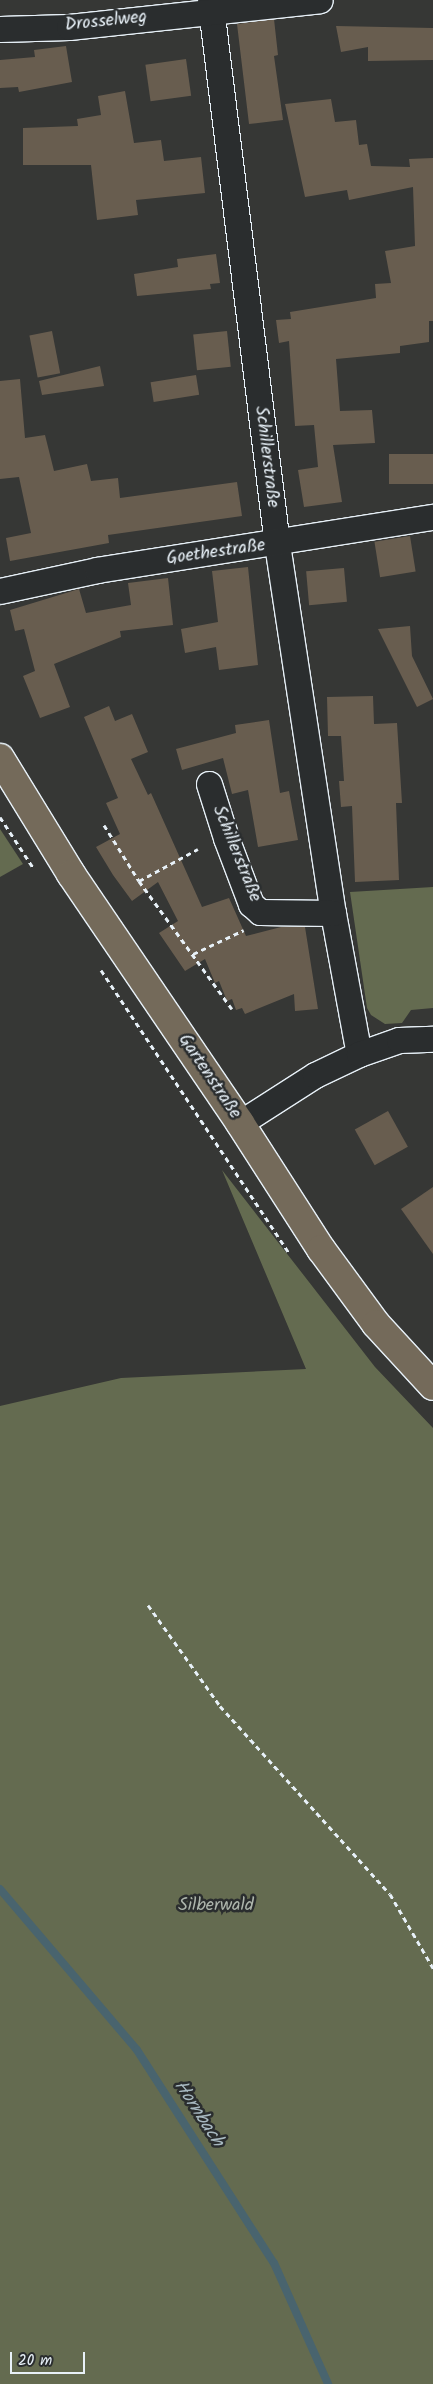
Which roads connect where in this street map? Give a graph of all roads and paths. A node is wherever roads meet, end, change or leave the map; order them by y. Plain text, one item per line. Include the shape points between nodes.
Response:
1 (320, 0) edge
2 (211, 5) edge
3 (0, 29) edge
4 (433, 517) edge
5 (277, 544) junction
6 (0, 591) edge
7 (0, 758) edge
8 (209, 784) dead end
9 (104, 825) dead end
10 (198, 849) dead end
11 (139, 881) junction
12 (260, 912) junction
13 (333, 913) junction
14 (193, 954) junction
15 (232, 1009) dead end
16 (433, 1039) edge
17 (359, 1054) junction
18 (240, 1122) junction
19 (433, 1386) edge
20 (148, 1604) dead end
21 (433, 1968) edge

1 - 2 street, Drosselweg
2 - 3 street, Drosselweg via 69,27
2 - 5 street, Schillerstraße
4 - 5 street, Goethestraße
5 - 6 street, Goethestraße via 97,570
5 - 13 street, Schillerstraße
7 - 18 main road, Gartenstraße via 71,874
8 - 12 street, Schillerstraße via 252,904
9 - 11 path
10 - 11 path
11 - 14 path
12 - 13 street, Schillerstraße
12 - 14 path via 251,926
13 - 17 street, Schillerstraße
14 - 15 path
16 - 17 street via 399,1040
17 - 18 street via 316,1075
18 - 19 main road, Gartenstraße via 321,1249 376,1324
20 - 21 path via 220,1706 390,1894

